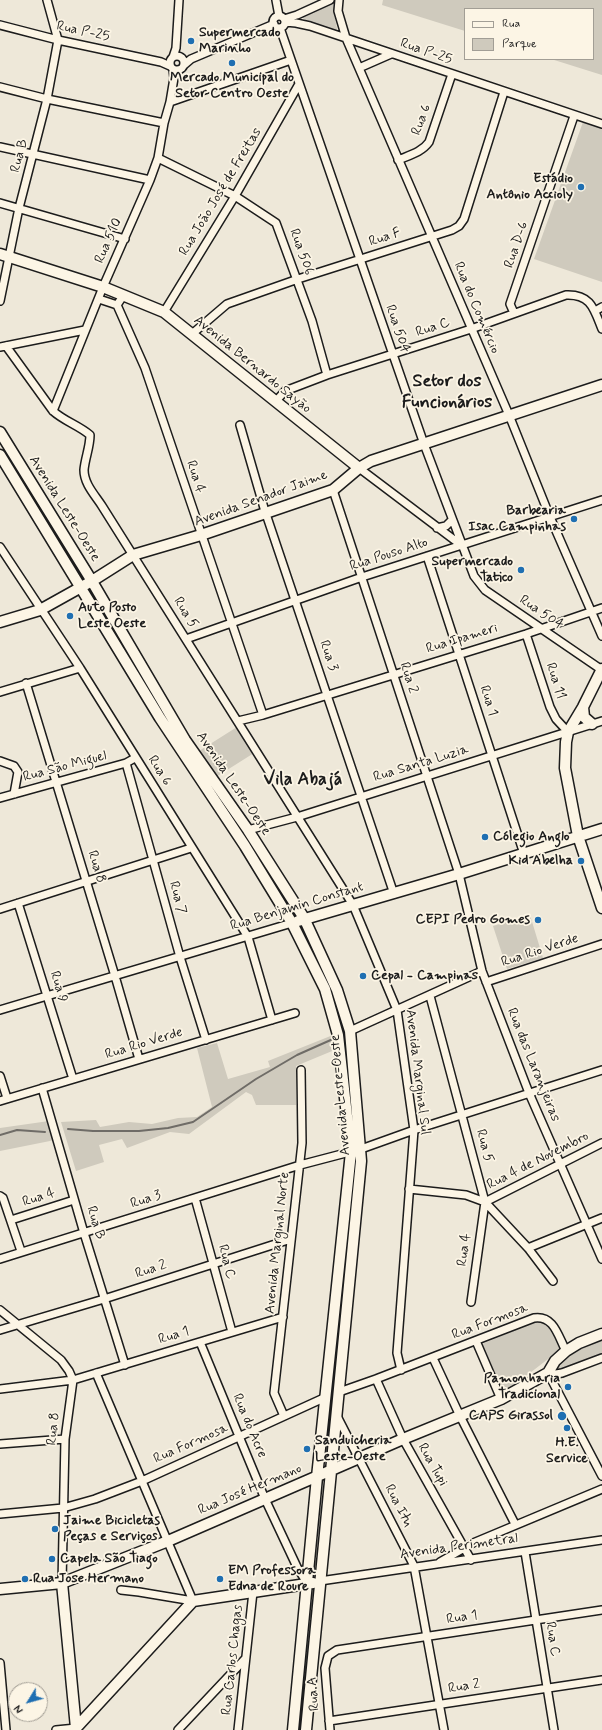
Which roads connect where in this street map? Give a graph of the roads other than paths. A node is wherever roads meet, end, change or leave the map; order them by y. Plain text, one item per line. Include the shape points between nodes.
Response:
1 (47, 0) edge
2 (179, 0) edge
3 (276, 0) edge
4 (330, 0) edge
5 (339, 0) edge
6 (297, 15) junction
7 (280, 22) junction
8 (0, 25) edge
9 (310, 26) junction
10 (346, 38) junction
11 (58, 40) junction
12 (391, 54) junction
13 (291, 60) junction
14 (177, 63) junction
15 (359, 68) junction
16 (452, 74) junction
17 (299, 84) junction
18 (0, 88) edge
19 (504, 92) junction
20 (47, 99) junction
21 (170, 102) junction
22 (574, 116) junction
23 (164, 123) junction
24 (602, 124) edge
25 (0, 147) edge
26 (34, 154) junction
27 (158, 158) junction
28 (398, 160) junction
29 (150, 180) junction
30 (235, 196) junction
31 (0, 203) edge
32 (19, 208) junction
33 (432, 237) junction
34 (125, 239) junction
35 (5, 256) edge
36 (360, 260) junction
37 (298, 279) junction
38 (103, 287) junction
39 (123, 296) junction
40 (99, 299) junction
41 (0, 301) edge
42 (117, 305) junction
43 (602, 308) edge
44 (595, 311) junction
45 (164, 312) junction
46 (514, 313) junction
47 (471, 329) junction
48 (602, 329) edge
49 (85, 330) junction
50 (192, 334) junction
51 (3, 346) edge
52 (393, 355) junction
53 (327, 375) junction
54 (602, 385) edge
55 (276, 401) junction
56 (53, 411) junction
57 (509, 415) junction
58 (240, 425) dead end
59 (0, 432) edge
60 (424, 444) junction
61 (0, 456) edge
62 (359, 468) junction
63 (333, 490) junction
64 (602, 500) edge
65 (266, 513) junction
66 (550, 517) junction
67 (452, 520) junction
68 (438, 528) junction
69 (201, 535) junction
70 (461, 545) junction
71 (0, 547) edge
72 (133, 555) junction
73 (427, 556) junction
74 (362, 577) junction
75 (92, 581) junction
76 (81, 587) junction
77 (295, 599) junction
78 (602, 608) edge
79 (40, 610) junction
80 (592, 611) junction
81 (0, 622) edge
82 (231, 622) junction
83 (541, 629) junction
84 (526, 634) junction
85 (602, 636) edge
86 (186, 639) junction
87 (459, 654) junction
88 (80, 668) junction
89 (602, 670) edge
90 (393, 674) junction
91 (26, 683) junction
92 (0, 692) edge
93 (327, 695) junction
94 (583, 707) junction
95 (263, 716) junction
96 (238, 721) junction
97 (597, 722) edge
98 (568, 732) junction
99 (492, 756) junction
100 (135, 758) junction
101 (0, 761) edge
102 (126, 763) junction
103 (427, 776) junction
104 (56, 782) junction
105 (14, 794) junction
106 (361, 797) junction
107 (0, 798) edge
108 (297, 817) junction
109 (602, 829) edge
110 (248, 830) junction
111 (578, 836) junction
112 (191, 848) junction
113 (524, 854) junction
114 (153, 860) junction
115 (459, 874) junction
116 (86, 881) junction
117 (394, 894) junction
118 (18, 903) junction
119 (353, 905) junction
120 (602, 908) edge
121 (0, 909) edge
122 (304, 918) junction
123 (292, 922) junction
124 (248, 937) junction
125 (602, 944) edge
126 (180, 957) junction
127 (482, 971) junction
128 (115, 976) junction
129 (486, 982) junction
130 (47, 996) junction
131 (430, 996) junction
132 (0, 1010) edge
133 (397, 1010) junction
134 (295, 1013) dead end
135 (272, 1020) junction
136 (350, 1031) junction
137 (206, 1040) junction
138 (139, 1059) junction
139 (301, 1070) dead end
140 (602, 1070) edge
141 (0, 1076) edge
142 (73, 1079) junction
143 (42, 1088) junction
144 (530, 1093) junction
145 (4, 1099) edge
146 (462, 1114) junction
147 (414, 1130) junction
148 (602, 1143) edge
149 (356, 1150) junction
150 (560, 1164) junction
151 (300, 1165) junction
152 (409, 1189) junction
153 (0, 1196) edge
154 (195, 1198) junction
155 (74, 1200) junction
156 (485, 1202) junction
157 (602, 1218) edge
158 (11, 1220) junction
159 (587, 1224) junction
160 (84, 1233) junction
161 (291, 1239) junction
162 (528, 1248) junction
163 (21, 1252) junction
164 (0, 1259) edge
165 (602, 1259) edge
166 (214, 1264) junction
167 (553, 1281) dead end
168 (104, 1299) junction
169 (471, 1302) dead end
170 (0, 1310) edge
171 (283, 1317) junction
172 (18, 1326) junction
173 (0, 1330) edge
174 (232, 1332) junction
175 (602, 1334) edge
176 (476, 1340) junction
177 (200, 1342) junction
178 (566, 1351) junction
179 (433, 1358) junction
180 (602, 1358) edge
181 (125, 1365) junction
182 (401, 1370) junction
183 (96, 1373) junction
184 (548, 1373) junction
185 (73, 1380) junction
186 (376, 1380) junction
187 (0, 1389) edge
188 (339, 1392) junction
189 (326, 1397) junction
190 (501, 1399) junction
191 (284, 1416) junction
192 (337, 1416) junction
193 (460, 1416) junction
194 (239, 1436) junction
195 (65, 1439) junction
196 (403, 1439) junction
197 (0, 1444) edge
198 (359, 1458) junction
199 (332, 1470) junction
200 (602, 1476) edge
201 (317, 1477) junction
202 (142, 1481) junction
203 (602, 1489) edge
204 (265, 1499) junction
205 (63, 1508) junction
206 (0, 1514) edge
207 (515, 1524) junction
208 (602, 1540) edge
209 (168, 1541) junction
210 (463, 1548) junction
211 (525, 1552) junction
212 (471, 1560) junction
213 (438, 1564) junction
214 (414, 1566) junction
215 (320, 1581) junction
216 (62, 1583) junction
217 (308, 1583) junction
218 (0, 1589) edge
219 (121, 1590) dead end
220 (253, 1592) junction
221 (193, 1601) junction
222 (602, 1610) edge
223 (536, 1620) junction
224 (428, 1637) junction
225 (328, 1656) joint
226 (246, 1659) junction
227 (0, 1664) edge
228 (602, 1680) edge
229 (547, 1688) junction
230 (439, 1704) junction
231 (329, 1721) junction
232 (76, 1729) edge
233 (6, 1730) edge
234 (56, 1730) edge
235 (178, 1730) edge
236 (238, 1730) edge
237 (293, 1730) edge
238 (306, 1730) edge
239 (330, 1730) edge
240 (444, 1730) edge
241 (554, 1730) edge

1 - 11 street
2 - 14 street
3 - 7 street, Rua 504
4 - 6 street
5 - 10 street, Rua do Comércio via 338,11
6 - 7 street
6 - 9 street, Rua P-25
7 - 9 street, Rua P-25
7 - 13 street, Rua 504
7 - 14 street
8 - 11 street, Rua P-25
9 - 10 street, Rua P-25
10 - 12 street, Rua P-25
10 - 15 street, Rua do Comércio
11 - 14 street, Rua P-25 via 161,62
11 - 20 street, Rua B
12 - 15 street
12 - 16 street, Rua P-25
13 - 17 street, Rua 504
13 - 21 street
14 - 21 street, Rua 510
15 - 28 street, Rua do Comércio
16 - 19 street, Rua P-25
16 - 28 street, Rua 6 via 429,142 419,152
17 - 30 street, Rua João José de Freitas
17 - 36 street, Rua 504
18 - 20 street
19 - 22 street, Rua P-25
19 - 33 street, Rua F via 464,219 452,230
20 - 23 street
20 - 26 street, Rua B
21 - 23 street, Rua 510
22 - 24 street, Rua P-25
22 - 46 street, Rua D-6 via 510,304
23 - 27 street, Rua 510
25 - 26 street
26 - 29 street
26 - 32 street, Rua B
27 - 29 street, Rua 510
27 - 30 street, Rua 506
28 - 33 street, Rua do Comércio
29 - 34 street, Rua 510
30 - 37 street, Rua 506 via 276,222
30 - 45 street, Rua João José de Freitas
31 - 32 street
32 - 34 street
32 - 35 street, Rua B
33 - 36 street, Rua F
33 - 47 street, Rua do Comércio
34 - 38 street, Rua 510
35 - 38 main road, Avenida Bernardo Sayão
35 - 41 street, Rua B
36 - 37 street, Rua F
36 - 52 street, Rua 504
37 - 50 street, Rua F via 227,304
37 - 53 street, Rua 506
38 - 39 main road, Avenida Bernardo Sayão
38 - 40 street, Rua 510
39 - 42 street
39 - 45 main road, Avenida Bernardo Sayão
40 - 42 street
40 - 49 street, Rua 510
42 - 69 street, Rua 4 via 145,368
43 - 44 street
44 - 46 street, Rua C via 588,300 578,294 566,294
44 - 48 street
45 - 50 main road, Avenida Bernardo Sayão
46 - 47 street, Rua C
47 - 52 street, Rua C
47 - 57 street, Rua do Comércio
49 - 51 street
49 - 56 street, Rua 510
50 - 55 main road, Avenida Bernardo Sayão
51 - 56 street, Rua 5
52 - 53 street, Rua C
52 - 60 street, Rua 504
53 - 55 street, Rua C via 285,391
54 - 57 main road, Avenida Senador Jaime
55 - 62 main road, Avenida Bernardo Sayão
56 - 72 street, Rua 5 via 90,435 84,470 88,487
57 - 60 main road, Avenida Senador Jaime
57 - 66 street, Rua do Comércio
58 - 65 street, Rua 3
59 - 75 main road, Avenida Leste-Oeste
60 - 62 main road, Avenida Senador Jaime via 371,461
60 - 67 street, Rua 504
61 - 76 main road, Avenida Leste-Oeste
62 - 63 main road, Avenida Senador Jaime
62 - 68 street, Avenida Bernardo Sayão
63 - 65 main road, Avenida Senador Jaime
63 - 74 street, Rua 2
64 - 66 street, Rua Pouso Alto
65 - 69 main road, Avenida Senador Jaime
65 - 77 street, Rua 3
66 - 70 street, Rua Pouso Alto
66 - 80 street, Rua do Comércio
67 - 68 street via 446,526
67 - 70 street, Rua 504
68 - 70 street, Avenida Bernardo Sayão
69 - 72 main road, Avenida Senador Jaime
69 - 82 street, Rua 4
70 - 73 street, Rua Pouso Alto
70 - 83 street, Rua 504 via 474,576 485,590
71 - 79 street, Rua 6
72 - 75 main road, Avenida Senador Jaime
72 - 86 street, Rua 5
73 - 74 street, Rua Pouso Alto
73 - 87 street, Rua 1
74 - 77 street, Rua Pouso Alto
74 - 90 street, Rua 2
75 - 76 main road, Avenida Senador Jaime
75 - 110 main road, Avenida Leste-Oeste via 185,740
76 - 79 main road, Avenida Senador Jaime
76 - 123 main road, Avenida Leste-Oeste via 160,718
77 - 82 street, Rua Pouso Alto
77 - 93 street, Rua 3
78 - 80 street, Rua Ipameri
79 - 81 main road, Avenida Senador Jaime
79 - 88 street, Rua 6
80 - 83 street, Rua Ipameri
80 - 85 street, Rua do Comércio
82 - 86 street, Rua Pouso Alto
82 - 95 street, Rua 4
83 - 84 street, Rua Ipameri
83 - 89 street, Rua 504
84 - 87 street, Rua Ipameri
84 - 98 street, Rua 11 via 550,707
86 - 96 street, Rua 5
87 - 90 street, Rua Ipameri
87 - 99 street, Rua 1
88 - 91 street
88 - 100 street, Rua 6
89 - 94 main road
90 - 93 street, Rua Ipameri
90 - 103 street, Rua 2
91 - 92 street
91 - 104 street, Rua 8
93 - 95 street, Rua Ipameri
93 - 106 street, Rua 3
94 - 97 main road via 584,717
94 - 98 main road
95 - 96 street, Rua Ipameri
96 - 108 street, Rua 5
97 - 98 street, Rua Santa Luzia
98 - 99 street, Rua Santa Luzia
98 - 111 main road via 565,768
99 - 103 street, Rua Santa Luzia
99 - 113 street, Rua 1
100 - 102 street, Rua São Miguel
100 - 112 street, Rua 6
101 - 105 street via 14,766 18,772
102 - 104 street, Rua São Miguel
102 - 114 street, Rua 7
103 - 106 street, Rua Santa Luzia
103 - 115 street, Rua 2
104 - 105 street, Rua São Miguel
104 - 116 street, Rua 8
105 - 107 street, Rua São Miguel
106 - 108 street, Rua Santa Luzia
106 - 117 street, Rua 3
108 - 110 street, Rua Santa Luzia
108 - 119 street, Rua 5
109 - 111 main road, Rua Benjamin Constant
110 - 122 main road, Avenida Leste-Oeste
111 - 113 main road, Rua Benjamin Constant
111 - 120 main road
112 - 114 street
112 - 124 street, Rua 6
113 - 115 main road, Rua Benjamin Constant
114 - 116 street
114 - 126 street, Rua 7
115 - 117 main road, Rua Benjamin Constant
115 - 127 street, Rua das Laranjeiras
116 - 118 street
116 - 128 street, Rua 8
117 - 119 main road, Rua Benjamin Constant
118 - 121 street
118 - 130 street, Rua 9
119 - 122 main road, Rua Benjamin Constant
119 - 133 street, Avenida Marginal Sul
122 - 123 main road, Rua Benjamin Constant
122 - 136 main road, Avenida Leste-Oeste via 337,990
123 - 124 street, Rua Benjamin Constant
123 - 149 main road, Avenida Leste-Oeste via 325,989 338,1035
124 - 126 street, Rua Benjamin Constant
124 - 135 street, Rua 6
125 - 129 street, Rua Rio Verde
126 - 128 street, Rua Benjamin Constant
126 - 137 street, Rua 7
127 - 129 street, Rua das Laranjeiras
127 - 131 street
128 - 130 street, Rua Benjamin Constant
128 - 138 street, Rua 8
129 - 144 street, Rua das Laranjeiras
130 - 132 street, Rua Benjamin Constant
130 - 142 street, Rua 9
131 - 133 street
131 - 146 street, Rua 5
133 - 136 street
133 - 147 street, Avenida Marginal Sul
134 - 135 street, Rua Rio Verde
135 - 137 street, Rua Rio Verde
136 - 149 main road, Avenida Leste-Oeste
137 - 138 street, Rua Rio Verde
138 - 142 street, Rua Rio Verde
139 - 151 street, Avenida Marginal Norte
140 - 144 street, Rua 3
141 - 145 street
142 - 143 street, Rua Rio Verde
143 - 145 street, Rua Rio Verde
143 - 155 street, Rua B
144 - 146 street, Rua 3
144 - 150 street, Rua das Laranjeiras
146 - 147 street, Rua 3
146 - 156 street, Rua 5
147 - 149 street, Rua 3
147 - 152 street, Avenida Marginal Sul
148 - 150 street, Rua 4 de Novembro
149 - 151 street, Rua 3
149 - 188 main road, Avenida Leste-Oeste
149 - 189 main road, Avenida Leste-Oeste
150 - 156 street, Rua 4 de Novembro
150 - 159 street, Rua das Laranjeiras
151 - 154 street, Rua 3
151 - 161 street, Avenida Marginal Norte
152 - 156 street via 466,1195
152 - 182 street, Avenida Marginal Sul via 397,1353
153 - 158 street
154 - 160 street, Rua 3
154 - 166 street, Rua C
155 - 158 street, Rua 4
155 - 160 street, Rua B
156 - 162 street, Rua 5
156 - 169 street, Rua 4
157 - 159 street
158 - 163 street
159 - 162 street
159 - 165 street, Rua das Laranjeiras
160 - 163 street, Rua 3
160 - 168 street, Rua B
161 - 166 street, Rua 2
161 - 171 street, Avenida Marginal Norte
162 - 167 street, Rua 5
163 - 164 street, Rua 3
166 - 168 street, Rua 2
166 - 174 street, Rua C
168 - 172 street, Rua 2
168 - 181 street, Rua B
170 - 172 street
171 - 174 street, Rua 1
171 - 191 street, Avenida Marginal Norte via 274,1393
172 - 173 street
172 - 185 street via 61,1360
174 - 177 street, Rua 1
175 - 178 main road, Rua José Hermano
176 - 178 street, Rua Formosa via 540,1317 553,1324
176 - 179 street, Rua Formosa
176 - 190 street
177 - 181 street, Rua 1
177 - 194 street, Rua do Acre
178 - 184 main road, Rua José Hermano via 555,1361
179 - 182 street, Rua Formosa
179 - 193 street
180 - 184 street, Rua José Hermano via 556,1374
181 - 183 street, Rua 1
182 - 186 street, Rua Formosa
183 - 185 street, Rua 1
183 - 202 street
184 - 190 main road, Rua José Hermano
184 - 200 street
185 - 187 street
185 - 195 street, Rua 8
186 - 188 street, Rua Formosa
186 - 196 street, Rua Tupi
188 - 192 main road, Avenida Leste-Oeste
189 - 191 street, Rua Formosa
189 - 201 main road, Avenida Leste-Oeste
190 - 193 main road, Rua José Hermano
191 - 194 street, Rua Formosa
192 - 198 street, Rua Itu
192 - 199 main road, Avenida Leste-Oeste
193 - 196 main road, Rua José Hermano
193 - 207 street
194 - 202 street, Rua Formosa
194 - 204 street, Rua do Acre
195 - 197 street
195 - 205 street, Rua 8
196 - 198 main road, Rua José Hermano
196 - 210 street, Rua Tupi
198 - 199 main road, Rua José Hermano
198 - 214 street, Rua Itu
199 - 201 main road, Rua José Hermano
199 - 215 main road, Avenida Leste-Oeste
201 - 204 main road, Rua José Hermano
201 - 217 main road, Avenida Leste-Oeste
202 - 205 street, Rua Formosa via 94,1500
202 - 209 street
203 - 207 street
204 - 209 main road, Rua José Hermano
204 - 217 street, Rua do Acre via 296,1567
205 - 206 street
205 - 216 street, Rua 8
207 - 210 street
208 - 211 street, Avenida Perimetral
209 - 216 main road, Rua José Hermano
209 - 221 street
210 - 212 street, Rua Tupi
210 - 213 street
211 - 212 street, Avenida Perimetral
211 - 223 street, Rua C
212 - 213 street, Avenida Perimetral
213 - 214 street, Avenida Perimetral
214 - 215 street, Avenida Perimetral
214 - 224 street
215 - 217 main road
215 - 238 main road, Avenida Leste-Oeste
216 - 218 main road, Rua José Hermano
216 - 232 main road
217 - 220 main road
217 - 237 main road, Avenida Leste-Oeste
219 - 221 street
220 - 221 main road
220 - 226 street, Rua Carlos Chagas
221 - 232 main road
222 - 223 street, Rua 1
223 - 224 street, Rua 1
223 - 229 street, Rua C
224 - 225 street, Rua 1 via 337,1650
224 - 230 street
225 - 231 street, Rua A via 325,1668
226 - 235 street
226 - 236 street, Rua Carlos Chagas
227 - 233 street
228 - 229 street, Rua 2
229 - 230 street, Rua 2
229 - 241 street, Rua C
230 - 231 street, Rua 2
230 - 240 street
231 - 239 street, Rua A
232 - 234 street

